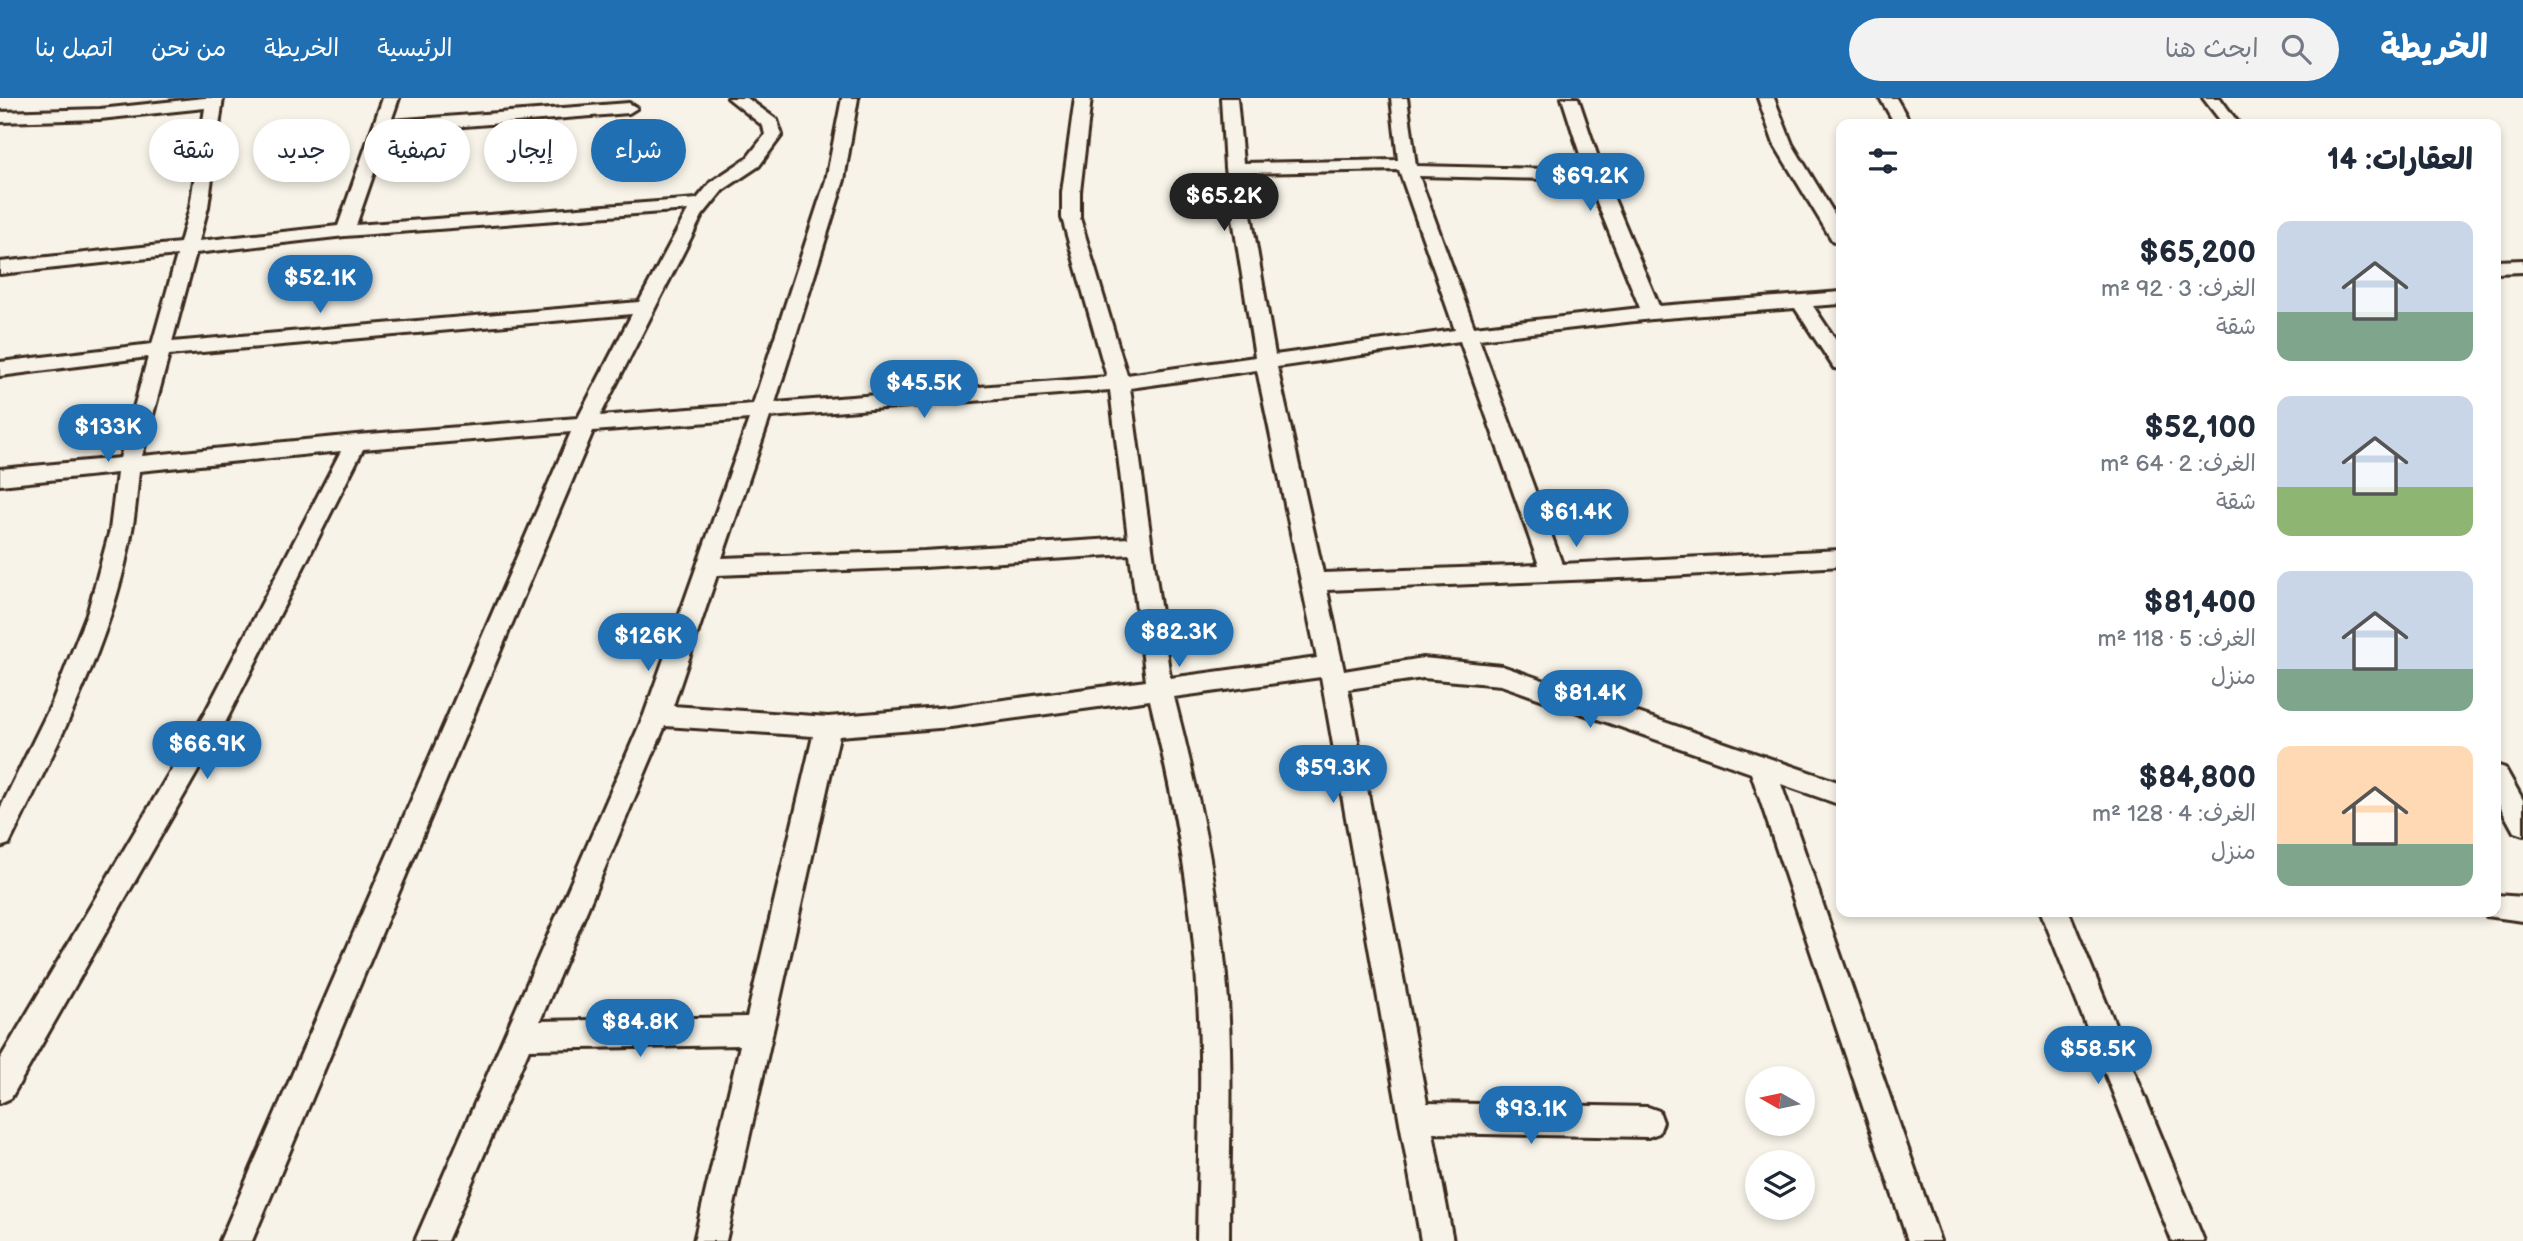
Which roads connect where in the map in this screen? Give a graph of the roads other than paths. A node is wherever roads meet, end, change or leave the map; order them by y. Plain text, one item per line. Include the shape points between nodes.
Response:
1 (391, 98) edge
2 (736, 98) edge
3 (850, 98) edge
4 (1083, 98) edge
5 (1229, 98) edge
6 (1399, 98) edge
7 (1570, 98) edge
8 (1766, 98) edge
9 (1888, 98) edge
10 (2211, 98) edge
11 (214, 100) edge
12 (629, 108) dead end
13 (0, 117) edge
14 (384, 119) edge
15 (1900, 119) edge
16 (2227, 119) edge
17 (470, 120) edge
18 (1234, 168) junction
19 (1407, 168) junction
20 (1595, 175) junction
21 (364, 176) edge
22 (701, 204) junction
23 (345, 231) junction
24 (1836, 232) edge
25 (187, 247) junction
26 (2523, 266) edge
27 (2501, 267) edge
28 (0, 268) edge
29 (1836, 298) edge
30 (1801, 301) junction
31 (646, 307) junction
32 (1652, 313) junction
33 (1468, 334) junction
34 (160, 349) junction
35 (1836, 355) edge
36 (1265, 362) junction
37 (0, 369) edge
38 (1119, 383) junction
39 (762, 410) junction
40 (585, 424) junction
41 (356, 442) junction
42 (129, 463) junction
43 (0, 477) edge
44 (1139, 545) junction
45 (1836, 558) edge
46 (708, 566) junction
47 (1553, 572) junction
48 (1313, 582) junction
49 (1333, 674) junction
50 (1159, 688) junction
51 (657, 715) junction
52 (828, 727) junction
53 (1762, 767) junction
54 (2501, 785) edge
55 (1836, 792) edge
56 (2523, 824) edge
57 (0, 836) edge
58 (2501, 907) edge
59 (2523, 909) edge
60 (2057, 917) edge
61 (758, 1031) junction
62 (521, 1035) junction
63 (0, 1088) edge
64 (1414, 1118) junction
65 (1648, 1122) dead end
66 (236, 1241) edge
67 (431, 1241) edge
68 (710, 1241) edge
69 (1213, 1241) edge
70 (1437, 1241) edge
71 (1924, 1241) edge
72 (2188, 1241) edge

1 - 14 street
2 - 22 street via 771,124 774,135 753,162 717,186
3 - 39 street via 835,180
4 - 38 street via 1071,218
5 - 18 street
6 - 19 street
7 - 20 street
8 - 24 street via 1783,144
9 - 15 street
10 - 16 street
11 - 13 street via 100,114
11 - 25 street via 199,207
12 - 17 street
18 - 19 street
18 - 36 street
19 - 20 street
19 - 33 street
20 - 32 street
21 - 23 street
22 - 23 street
22 - 31 street
23 - 25 street
25 - 28 street
25 - 34 street
26 - 27 street
29 - 30 street
30 - 32 street
30 - 35 street
31 - 34 street
31 - 40 street
32 - 33 street
33 - 36 street
33 - 47 street
34 - 37 street
34 - 42 street
36 - 38 street
36 - 48 street
38 - 39 street
38 - 44 street
39 - 40 street
39 - 46 street
40 - 41 street
40 - 66 street
41 - 42 street
41 - 63 street via 215,720
42 - 43 street
42 - 57 street via 121,530 100,611 64,705
44 - 46 street via 924,559
44 - 50 street
45 - 47 street
46 - 51 street
47 - 48 street
48 - 49 street
49 - 50 street
49 - 53 street via 1423,668 1502,676
49 - 64 street
50 - 52 street via 951,717
50 - 69 street via 1205,920 1213,1002
51 - 52 street
51 - 62 street
52 - 61 street
53 - 55 street
53 - 71 street
54 - 56 street
58 - 59 street
60 - 72 street
61 - 62 street
61 - 68 street
62 - 67 street
64 - 65 street
64 - 70 street

